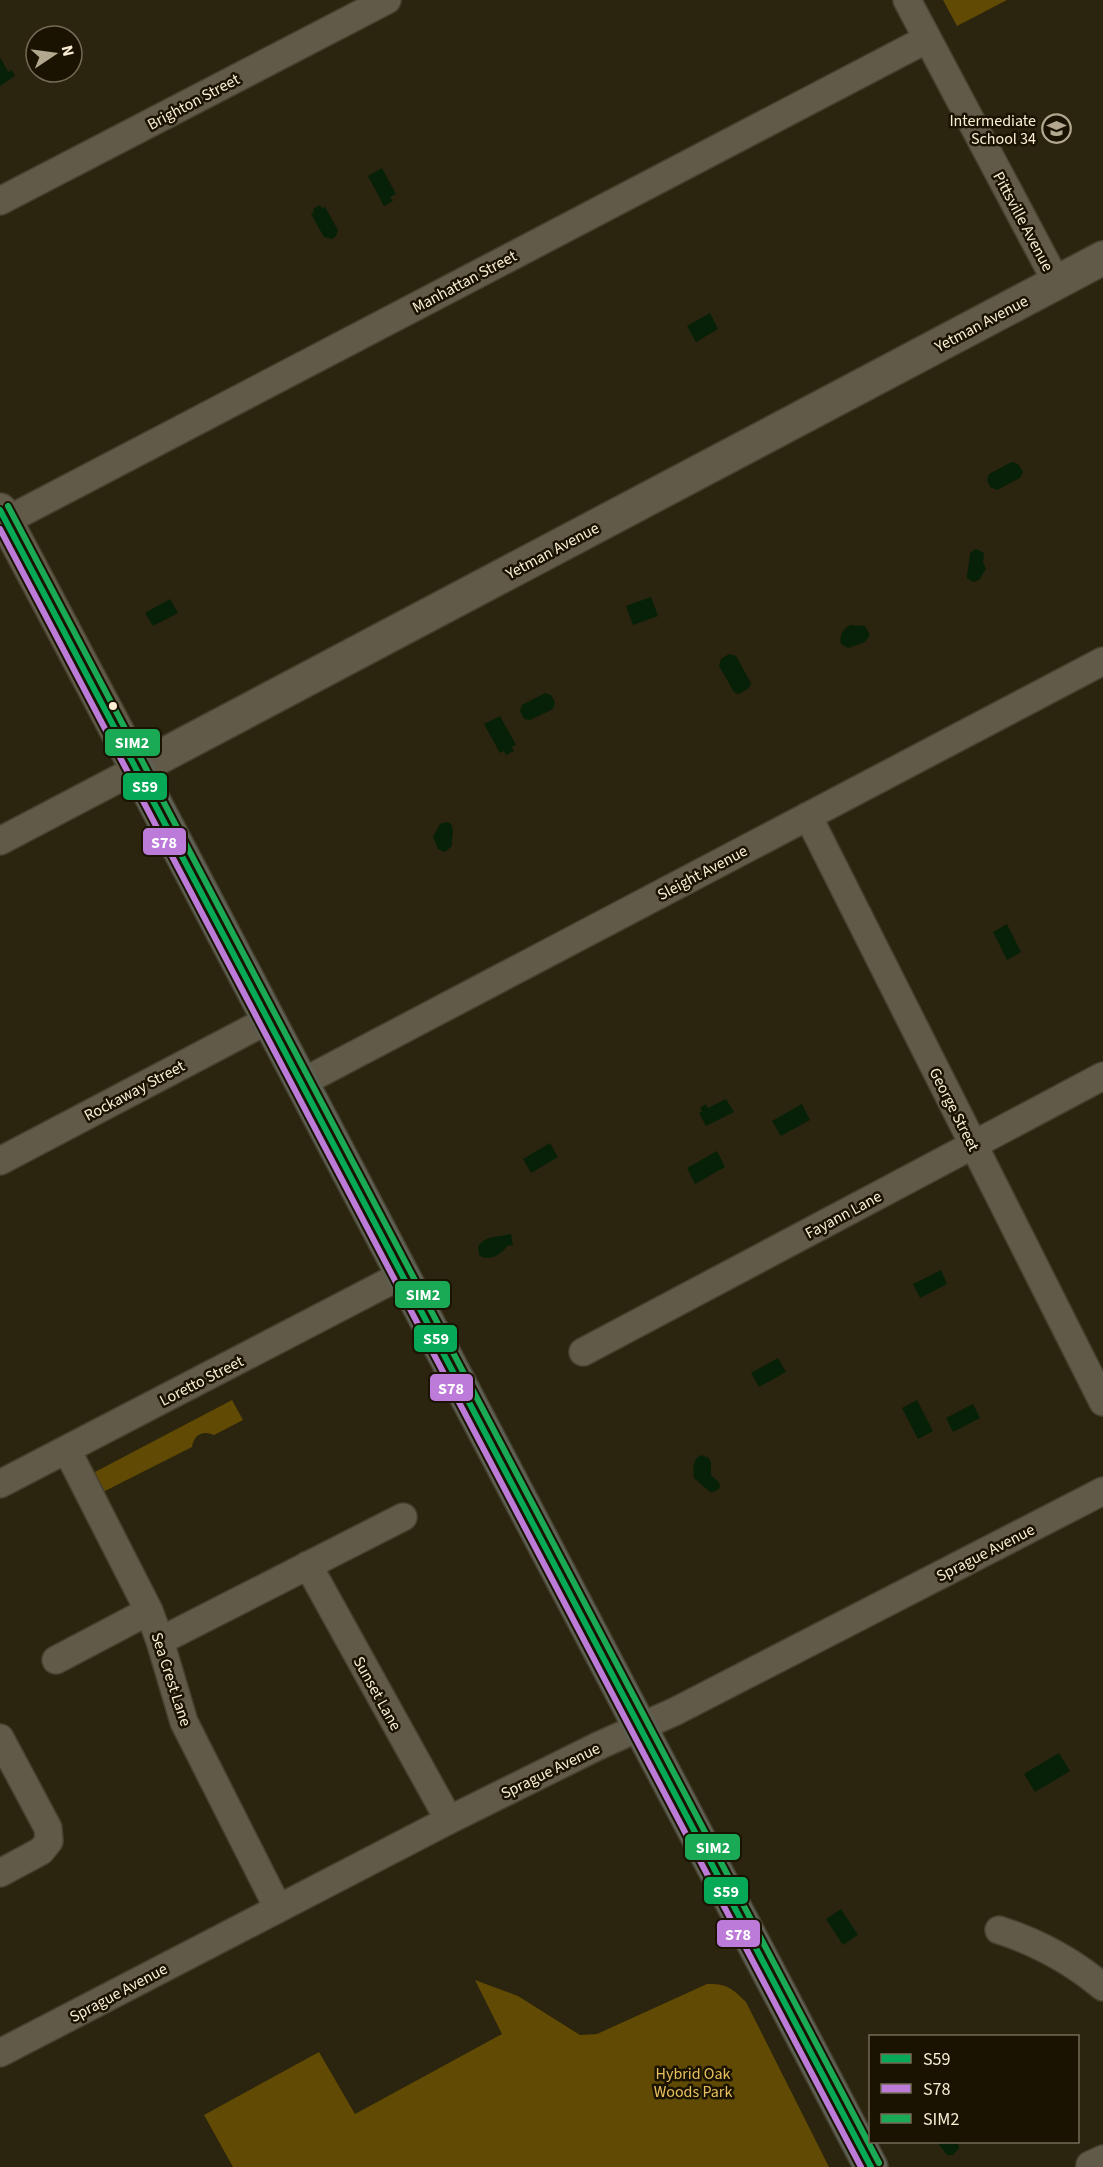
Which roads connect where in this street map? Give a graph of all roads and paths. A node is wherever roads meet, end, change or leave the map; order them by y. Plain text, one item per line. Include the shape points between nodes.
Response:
1 (387, 0) edge
2 (907, 0) edge
3 (927, 39) junction
4 (0, 201) edge
5 (1103, 258) edge
6 (1057, 283) junction
7 (2, 518) edge
8 (1103, 661) edge
9 (136, 769) junction
10 (808, 816) junction
11 (0, 841) edge
12 (268, 1020) junction
13 (1103, 1076) edge
14 (301, 1083) junction
15 (973, 1145) junction
16 (0, 1161) edge
17 (402, 1275) junction
18 (583, 1352) dead end
19 (1103, 1402) edge
20 (67, 1450) junction
21 (0, 1484) edge
22 (1103, 1491) edge
23 (403, 1517) dead end
24 (309, 1565) junction
25 (149, 1611) junction
26 (160, 1641) junction
27 (56, 1660) dead end
28 (640, 1727) junction
29 (0, 1738) edge
30 (449, 1820) junction
31 (0, 1873) edge
32 (278, 1908) junction
33 (999, 1930) dead end
34 (1103, 1987) edge
35 (0, 2053) edge
36 (871, 2167) edge

1 - 4 street, Brighton Street
2 - 3 street, Pittsville Avenue
3 - 6 street, Pittsville Avenue
3 - 7 street, Manhattan Street
5 - 6 street, Yetman Avenue
6 - 9 street, Yetman Avenue
7 - 9 street
8 - 10 street, Sleight Avenue
9 - 11 street, Yetman Avenue
9 - 12 main road
10 - 14 street, Sleight Avenue
10 - 15 street, George Street
12 - 14 main road
12 - 16 street, Rockaway Street
13 - 15 street, Fayann Lane
14 - 17 main road
15 - 18 street, Fayann Lane
15 - 19 street, George Street
17 - 20 street, Loretto Street
17 - 28 main road
20 - 21 street, Loretto Street
20 - 25 street, Sea Crest Lane
22 - 28 street, Sprague Avenue
23 - 24 street
24 - 26 street
24 - 30 street, Sunset Lane
25 - 26 street, Sea Crest Lane
25 - 27 street
26 - 32 street, Sea Crest Lane via 184,1722
28 - 30 street, Sprague Avenue
28 - 36 main road
29 - 31 street via 48,1828 50,1842
30 - 32 street, Sprague Avenue
32 - 35 street, Sprague Avenue
33 - 34 street via 1054,1952

